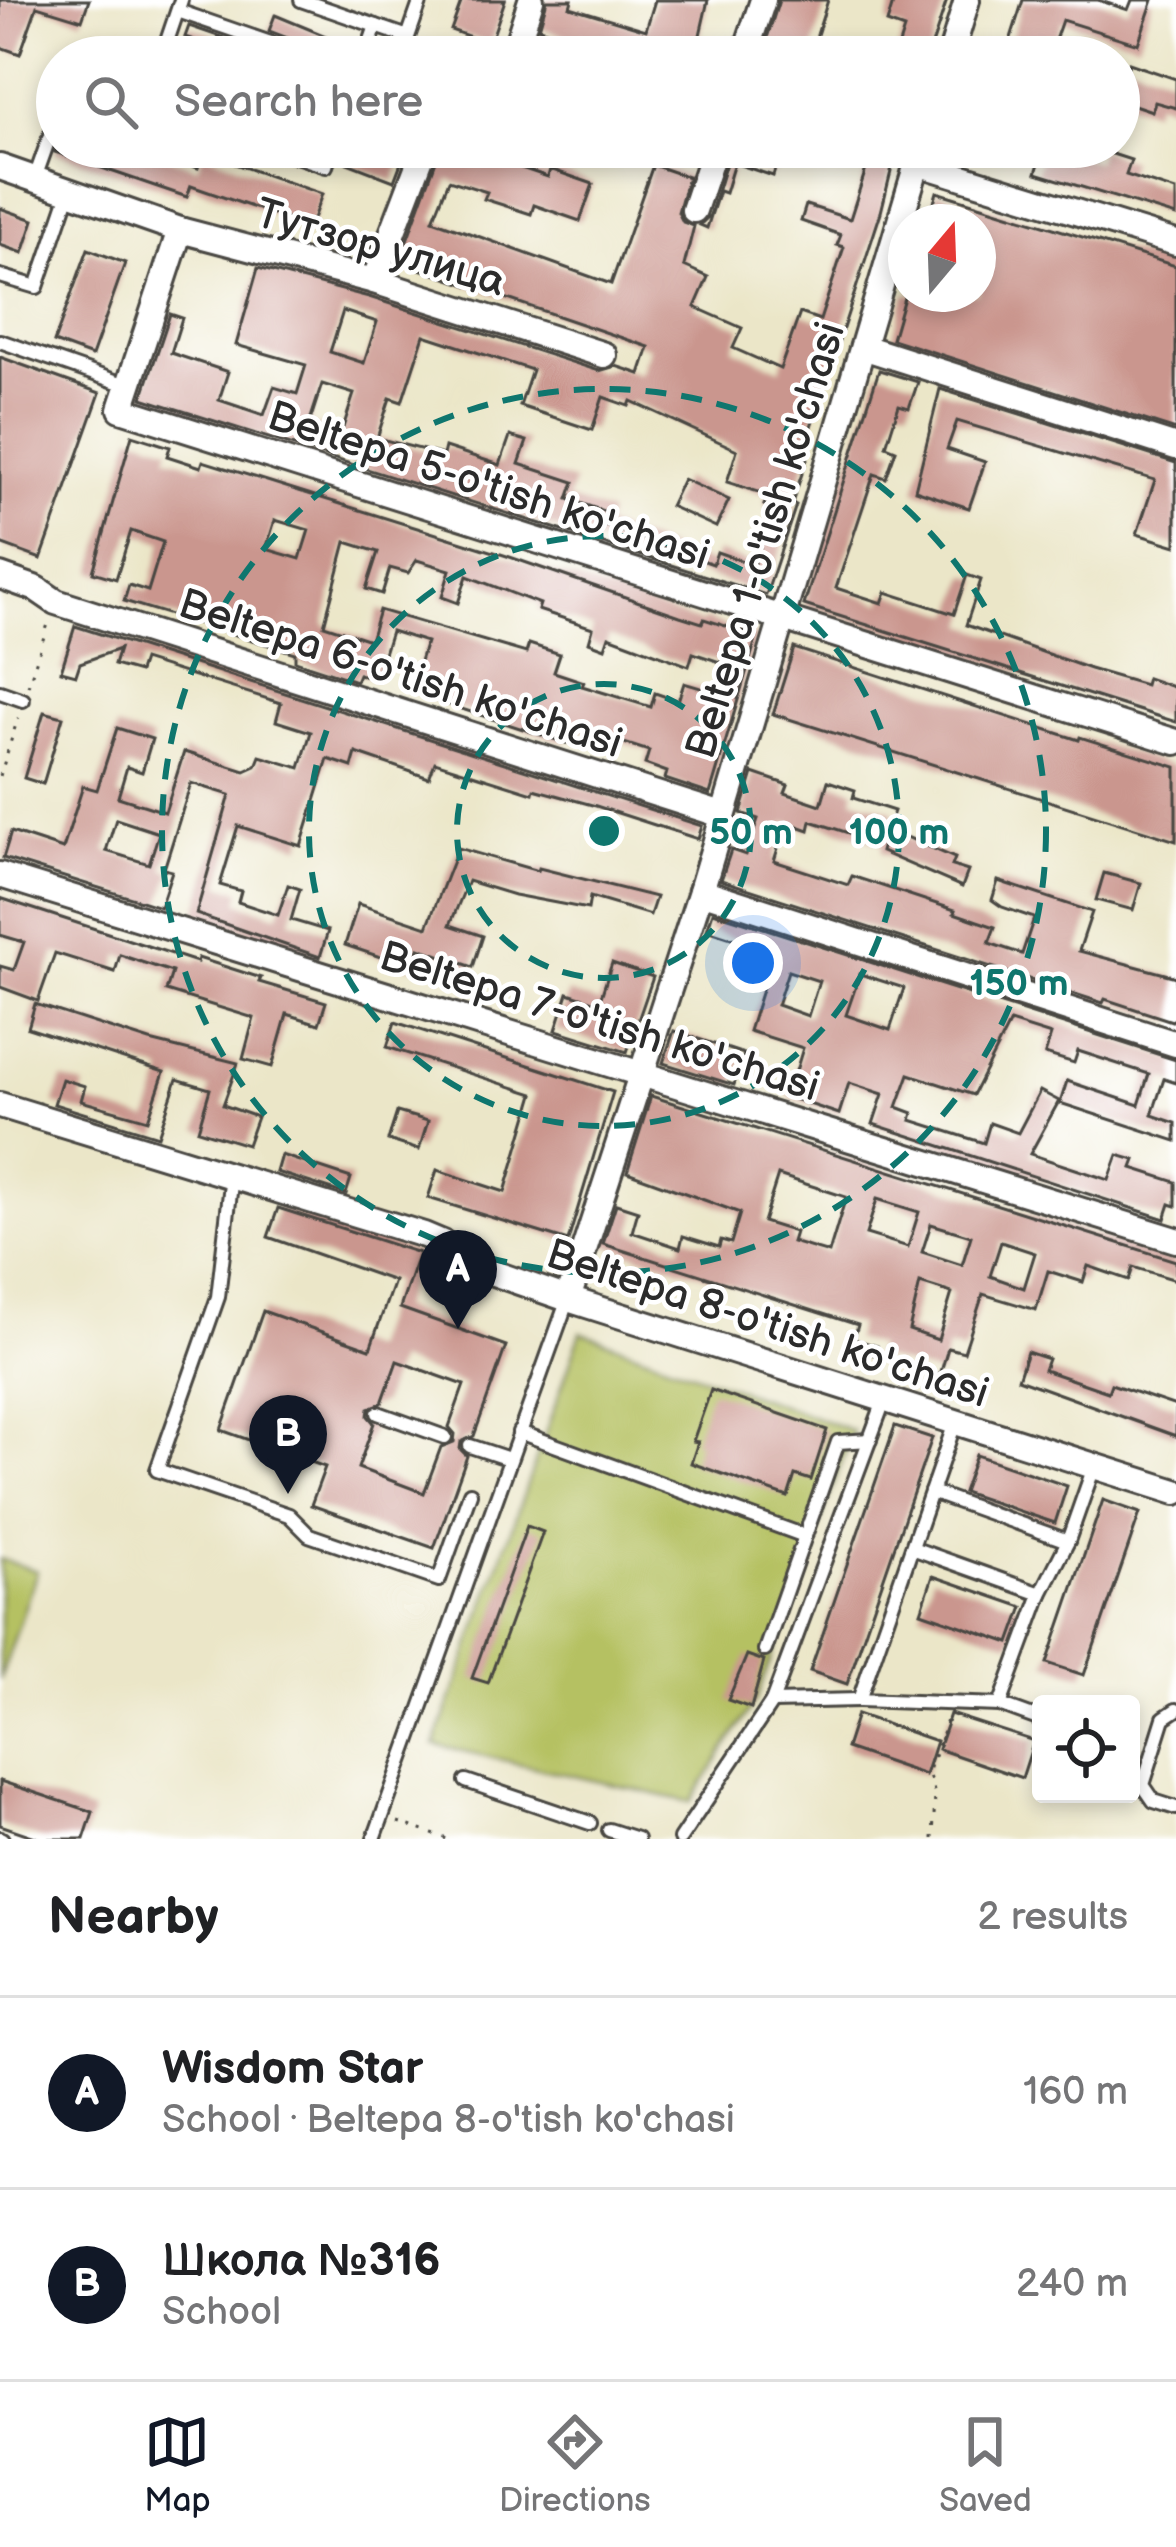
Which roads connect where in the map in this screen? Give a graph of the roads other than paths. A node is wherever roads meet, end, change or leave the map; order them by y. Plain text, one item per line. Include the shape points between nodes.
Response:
1 (301, 0) edge
2 (421, 0) edge
3 (531, 0) edge
4 (763, 0) edge
5 (967, 0) edge
6 (179, 5) edge
7 (376, 26) junction
8 (169, 36) edge
9 (256, 36) edge
10 (372, 36) edge
11 (404, 36) edge
12 (407, 36) edge
13 (520, 36) edge
14 (751, 36) edge
15 (956, 36) edge
16 (0, 167) edge
17 (38, 168) edge
18 (417, 168) edge
19 (708, 168) edge
20 (916, 168) edge
21 (958, 168) edge
22 (34, 178) junction
23 (69, 193) junction
24 (694, 210) dead end
25 (180, 230) junction
26 (1176, 243) edge
27 (0, 276) edge
28 (374, 281) junction
29 (0, 341) edge
30 (863, 347) junction
31 (604, 355) dead end
32 (125, 397) junction
33 (1176, 447) edge
34 (0, 576) edge
35 (784, 618) junction
36 (0, 692) edge
37 (23, 700) dead end
38 (1176, 742) edge
39 (722, 815) junction
40 (0, 874) edge
41 (701, 891) junction
42 (1176, 1044) edge
43 (641, 1074) junction
44 (0, 1105) edge
45 (232, 1175) junction
46 (1176, 1240) edge
47 (568, 1299) junction
48 (884, 1401) junction
49 (378, 1413) dead end
50 (955, 1423) junction
51 (519, 1432) junction
52 (445, 1436) dead end
53 (871, 1440) junction
54 (470, 1445) dead end
55 (509, 1459) junction
56 (1094, 1467) junction
57 (931, 1492) junction
58 (1176, 1492) edge
59 (470, 1493) dead end
60 (805, 1536) junction
61 (1068, 1541) junction
62 (912, 1548) junction
63 (1041, 1594) junction
64 (764, 1650) dead end
65 (859, 1700) junction
66 (772, 1702) junction
67 (1000, 1705) junction
68 (1176, 1710) edge
69 (1032, 1717) edge
70 (1140, 1756) edge
71 (1148, 1759) junction
72 (466, 1781) dead end
73 (1176, 1808) edge
74 (590, 1822) dead end
75 (609, 1830) dead end
76 (374, 1839) edge
77 (637, 1839) edge
78 (680, 1839) edge

1 - 7 lane
2 - 12 lane
3 - 13 street
4 - 14 street
5 - 15 street
6 - 8 lane
6 - 9 lane
7 - 10 lane
7 - 11 lane
16 - 22 street, Тутзор улица
17 - 22 lane
18 - 28 street
19 - 24 street
20 - 30 street, Beltepa 1-o'tish ko'chasi
21 - 26 street
22 - 23 street, Тутзор улица
23 - 25 street, Тутзор улица
23 - 27 lane via 37,287
25 - 28 street, Тутзор улица
25 - 32 street
28 - 31 street, Тутзор улица
29 - 32 lane
30 - 33 street
30 - 35 street, Beltepa 1-o'tish ko'chasi
32 - 35 street, Beltepa 5-o'tish ko'chasi
34 - 39 street, Beltepa 6-o'tish ko'chasi via 56,602
35 - 38 street, Beltepa 5-o'tish ko'chasi
35 - 39 street, Beltepa 1-o'tish ko'chasi
36 - 37 lane
39 - 41 street, Beltepa 1-o'tish ko'chasi
40 - 43 street, Beltepa 7-o'tish ko'chasi
41 - 42 street
41 - 43 street, Beltepa 1-o'tish ko'chasi
43 - 46 street, Beltepa 7-o'tish ko'chasi
43 - 47 street, Beltepa 1-o'tish ko'chasi
44 - 45 street, Beltepa 8-o'tish ko'chasi
45 - 47 street, Beltepa 8-o'tish ko'chasi via 424,1235 479,1268
45 - 59 lane via 218,1297 158,1470 439,1580
47 - 48 street, Beltepa 8-o'tish ko'chasi
47 - 51 lane, Beltepa 1-o'tish ko'chasi
48 - 50 street, Beltepa 8-o'tish ko'chasi
48 - 53 lane
49 - 52 lane
50 - 56 street, Beltepa 8-o'tish ko'chasi
50 - 57 lane
51 - 55 lane, Beltepa 1-o'tish ko'chasi
51 - 60 lane
53 - 60 lane via 838,1442
53 - 66 lane
54 - 55 lane
55 - 76 lane, Beltepa 1-o'tish ko'chasi
56 - 58 street, Beltepa 8-o'tish ko'chasi
56 - 61 lane
57 - 61 lane
57 - 62 lane
60 - 64 lane
61 - 63 lane
62 - 63 lane
62 - 65 lane
63 - 67 lane
65 - 66 lane
65 - 67 lane
66 - 78 lane
67 - 69 lane
68 - 71 lane via 1164,1718
70 - 71 lane
71 - 73 lane via 1144,1790
72 - 74 lane
75 - 77 lane

